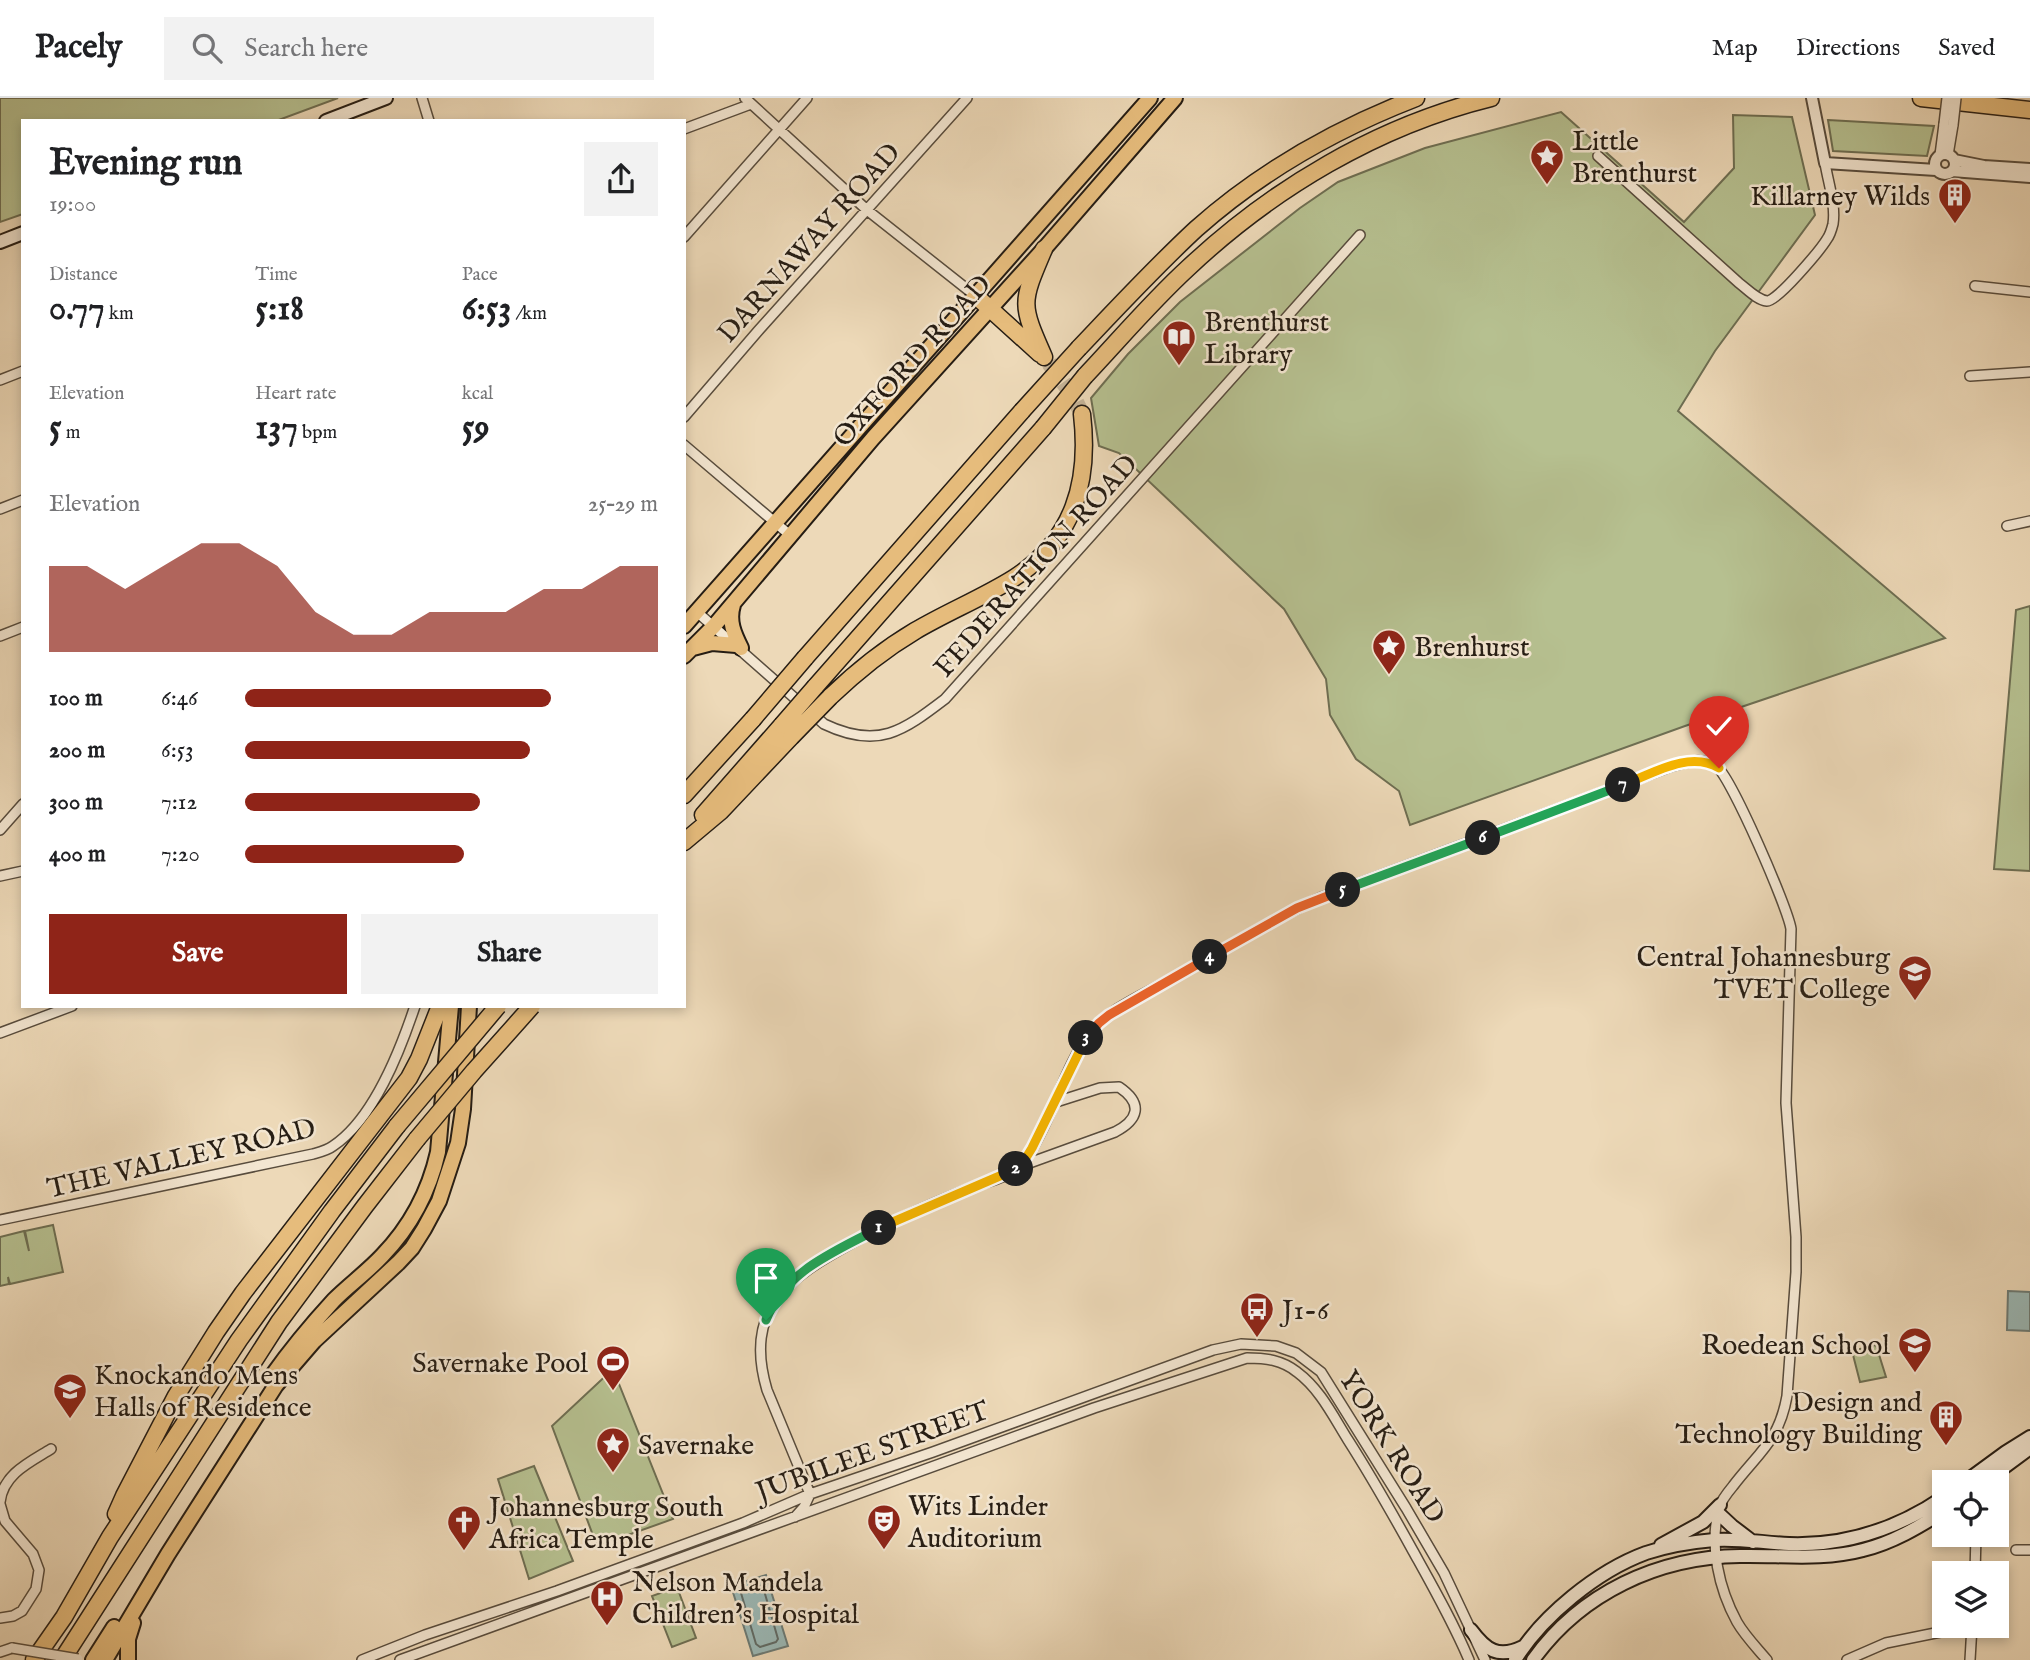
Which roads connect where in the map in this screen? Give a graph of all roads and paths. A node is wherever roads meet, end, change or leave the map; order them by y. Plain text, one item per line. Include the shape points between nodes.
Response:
1 (386, 98) edge
2 (422, 98) edge
3 (807, 98) edge
4 (967, 98) edge
5 (1150, 98) edge
6 (1175, 98) edge
7 (1416, 98) edge
8 (1491, 98) edge
9 (1812, 98) edge
10 (1921, 98) edge
11 (1947, 98) edge
12 (1956, 98) edge
13 (748, 101) edge
14 (2030, 110) edge
15 (331, 119) edge
16 (428, 119) edge
17 (1949, 125) junction
18 (686, 128) edge
19 (780, 130) junction
20 (1598, 156) dead end
21 (1944, 162) junction
22 (1825, 163) junction
23 (2030, 169) edge
24 (2014, 172) junction
25 (2030, 177) edge
26 (867, 210) junction
27 (21, 234) edge
28 (686, 235) edge
29 (1360, 235) dead end
30 (0, 242) edge
31 (1044, 249) junction
32 (1975, 286) dead end
33 (2030, 292) edge
34 (983, 302) junction
35 (21, 372) edge
36 (2030, 372) edge
37 (1970, 376) dead end
38 (0, 380) edge
39 (1082, 414) tunnel mouth
40 (686, 415) edge
41 (686, 447) edge
42 (21, 501) edge
43 (0, 509) edge
44 (2030, 520) edge
45 (775, 524) junction
46 (2007, 526) dead end
47 (791, 536) junction
48 (733, 604) junction
49 (697, 612) junction
50 (686, 624) edge
51 (714, 626) junction
52 (21, 628) edge
53 (0, 636) edge
54 (738, 647) junction
55 (687, 652) edge
56 (787, 731) junction
57 (686, 793) edge
58 (21, 806) edge
59 (0, 830) edge
60 (686, 834) edge
61 (686, 840) edge
62 (21, 871) edge
63 (0, 876) edge
64 (67, 1008) edge
65 (414, 1008) edge
66 (439, 1008) edge
67 (451, 1008) edge
68 (469, 1008) edge
69 (496, 1008) edge
70 (530, 1008) edge
71 (0, 1033) edge
72 (1056, 1102) junction
73 (1021, 1166) junction
74 (0, 1220) edge
75 (1241, 1344) joint
76 (1247, 1357) joint
77 (2030, 1437) edge
78 (2030, 1447) edge
79 (51, 1449) dead end
80 (901, 1463) junction
81 (1981, 1470) edge
82 (2000, 1470) edge
83 (908, 1475) junction
84 (810, 1494) junction
85 (844, 1499) junction
86 (0, 1503) edge
87 (1932, 1505) edge
88 (1719, 1509) junction
89 (795, 1517) junction
90 (1932, 1519) edge
91 (110, 1537) junction
92 (1716, 1540) junction
93 (1754, 1542) junction
94 (2016, 1550) dead end
95 (2030, 1550) edge
96 (1646, 1553) junction
97 (1717, 1556) junction
98 (155, 1574) junction
99 (1449, 1583) junction
100 (1435, 1590) junction
101 (0, 1618) edge
102 (1471, 1630) junction
103 (1932, 1634) edge
104 (1971, 1638) edge
105 (1523, 1647) junction
106 (0, 1652) edge
107 (34, 1660) edge
108 (62, 1660) edge
109 (90, 1660) edge
110 (128, 1660) edge
111 (362, 1660) edge
112 (400, 1660) edge
113 (1469, 1660) edge
114 (1485, 1660) edge
115 (1515, 1660) edge
116 (1533, 1660) edge
117 (1767, 1660) edge
118 (1847, 1660) edge
119 (1970, 1660) edge

1 - 15 main road
2 - 16 street
3 - 19 street
4 - 26 street, DARNAWAY ROAD
5 - 34 main road, OXFORD ROAD
6 - 31 main road, OXFORD ROAD
7 - 57 highway, bridge via 1365,119 1279,166 1169,255 1079,348
8 - 56 highway, bridge via 1397,130 1337,160 1286,190 1187,269 1085,376 815,687
9 - 22 street
10 - 14 highway
11 - 17 street, bridge
12 - 17 street, bridge
13 - 18 street
13 - 19 street
17 - 21 street
19 - 26 street
19 - 28 street
20 - 22 street via 1739,283 1767,302 1786,287 1830,232 1833,217
21 - 22 street via 1911,167
21 - 24 street
23 - 24 street
24 - 25 street
26 - 34 street
26 - 40 street, DARNAWAY ROAD
27 - 30 main road
29 - 54 street, FEDERATION ROAD via 946,698 905,728 861,736 833,728
31 - 34 main road, OXFORD ROAD
31 - 34 highway via 1025,302 1046,360
32 - 33 street
34 - 45 main road, OXFORD ROAD
34 - 47 main road, OXFORD ROAD
35 - 38 street
36 - 37 street
39 - 56 highway, bridge via 1085,443 1079,494 1044,554 1017,576 882,652
41 - 45 street
42 - 43 street
44 - 46 street
45 - 47 street
45 - 49 main road, OXFORD ROAD
47 - 48 main road, OXFORD ROAD
48 - 51 main road, OXFORD ROAD
48 - 54 main road via 731,620
49 - 50 main road, OXFORD ROAD
49 - 51 street, FEDERATION ROAD
51 - 54 street, FEDERATION ROAD
51 - 55 main road, OXFORD ROAD
52 - 53 street
54 - 55 main road via 712,643
56 - 60 highway
56 - 61 highway via 721,811
58 - 59 street
62 - 63 street
64 - 71 street
65 - 74 street, THE VALLEY ROAD via 381,1087 355,1125 332,1148
66 - 91 highway via 409,1078 243,1293 190,1373 124,1496
67 - 109 main road via 438,1152 414,1214 381,1257 317,1319 281,1363
68 - 98 main road via 458,1143 439,1201 424,1229 398,1264 314,1341 276,1385
69 - 91 highway, bridge via 397,1126 275,1287
70 - 108 highway, bridge via 417,1139 279,1322
72 - 73 street
72 - 73 street via 1119,1087 1130,1097 1134,1116 1115,1132
72 - 88 street via 1081,1047 1099,1023 1297,908 1670,767 1702,761 1714,765 1724,774 1790,920 1786,1103 1796,1272 1784,1412 1769,1444
73 - 84 street via 888,1223 828,1256 795,1277 772,1304 762,1338 762,1374
75 - 80 street, JUBILEE STREET via 1213,1350
75 - 99 street, YORK ROAD via 1287,1349 1321,1372
76 - 83 street, JUBILEE STREET
76 - 100 street, YORK ROAD via 1277,1360 1312,1385 1363,1462
77 - 81 main road
78 - 82 main road
79 - 86 street via 8,1479
80 - 83 street
80 - 84 street, JUBILEE STREET
83 - 85 street, JUBILEE STREET
84 - 85 street
84 - 89 street
84 - 111 street, JUBILEE STREET via 743,1523
85 - 89 street, JUBILEE STREET
86 - 101 street via 5,1521 33,1555 38,1570 36,1590 22,1611
87 - 93 main road via 1881,1531 1853,1538 1815,1544
88 - 92 street
88 - 93 main road
88 - 96 main road
89 - 112 street, JUBILEE STREET
90 - 97 main road via 1912,1532 1864,1550 1815,1557
91 - 107 highway
92 - 93 main road
92 - 96 main road
92 - 97 street
94 - 95 street
96 - 105 main road via 1574,1596
97 - 116 main road via 1660,1568 1618,1586 1574,1615
97 - 117 street via 1723,1592 1732,1611
98 - 109 main road
98 - 110 main road via 128,1639
99 - 100 street
99 - 102 street, YORK ROAD
100 - 113 street, YORK ROAD
102 - 105 main road via 1492,1650 1506,1653
102 - 114 street, YORK ROAD
103 - 118 street via 1886,1643
104 - 119 street
105 - 115 main road
106 - 109 street, bridge via 12,1648

